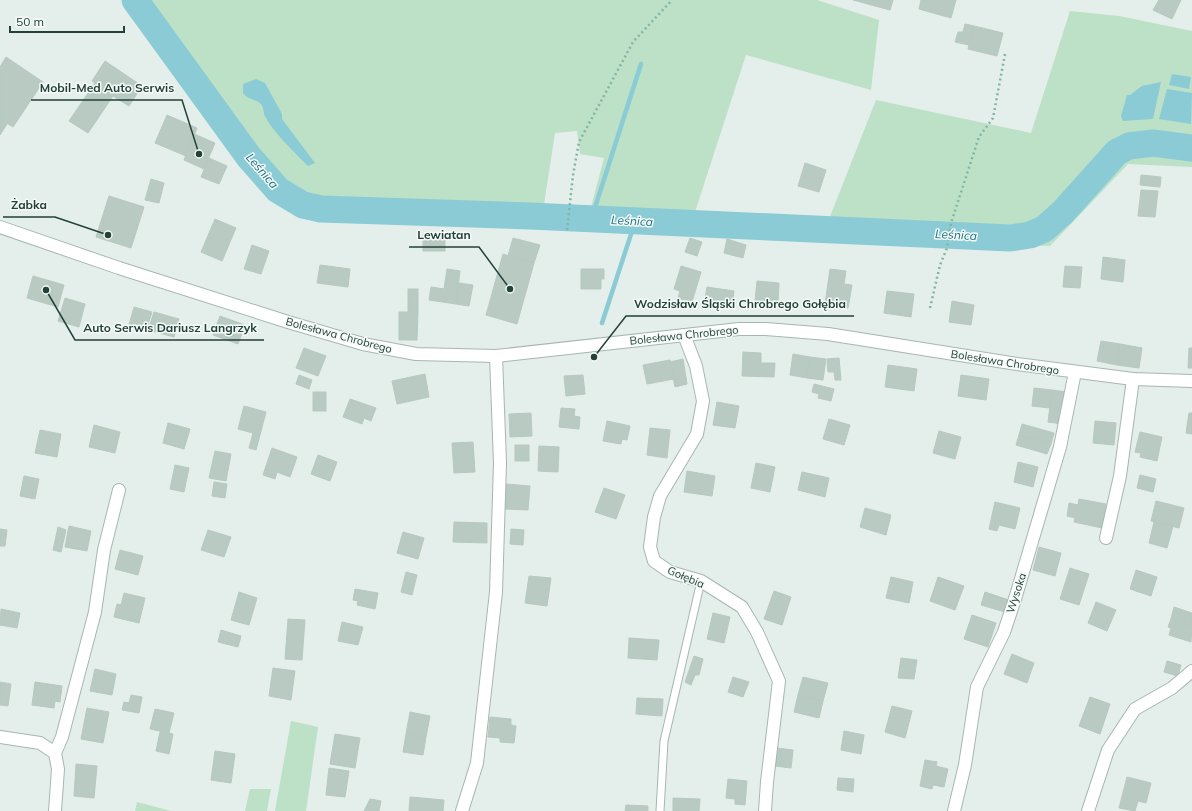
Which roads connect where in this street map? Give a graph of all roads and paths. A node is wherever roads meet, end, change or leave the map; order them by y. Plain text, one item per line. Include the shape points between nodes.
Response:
1 (672, 0) edge
2 (1005, 54) dead end
3 (0, 227) edge
4 (567, 230) dead end
5 (930, 308) dead end
6 (684, 335) junction
7 (496, 356) junction
8 (1075, 372) junction
9 (1132, 380) junction
10 (1192, 381) edge
11 (119, 490) dead end
12 (1106, 538) dead end
13 (701, 581) junction
14 (1192, 671) edge
15 (0, 737) edge
16 (55, 753) junction
17 (55, 811) edge
18 (462, 811) edge
19 (660, 811) edge
20 (765, 811) edge
21 (954, 811) edge
22 (1088, 811) edge

1 - 4 path via 633,42 579,142
2 - 5 path via 993,118 979,137 951,223 947,248 940,265
3 - 7 street, Bolesława Chrobrego via 119,268 363,344 416,354
6 - 7 street, Bolesława Chrobrego
6 - 8 street, Bolesława Chrobrego via 739,329 828,334
6 - 13 street, Gołębia via 696,366 703,401 697,434 660,496 650,547 654,561 670,572
7 - 18 street via 500,463 496,592 478,756
8 - 9 street, Bolesława Chrobrego
8 - 21 street, Wysoka via 1060,447 1015,599 1004,632 977,687 965,765
9 - 10 street, Bolesława Chrobrego
9 - 12 street via 1120,476
11 - 16 street via 104,550 95,612 62,737
13 - 19 lane via 664,741
13 - 20 street, Gołębia via 742,607 758,632 778,681
14 - 22 street via 1172,688 1135,709 1108,750
15 - 16 street via 40,743
16 - 17 street via 58,769

